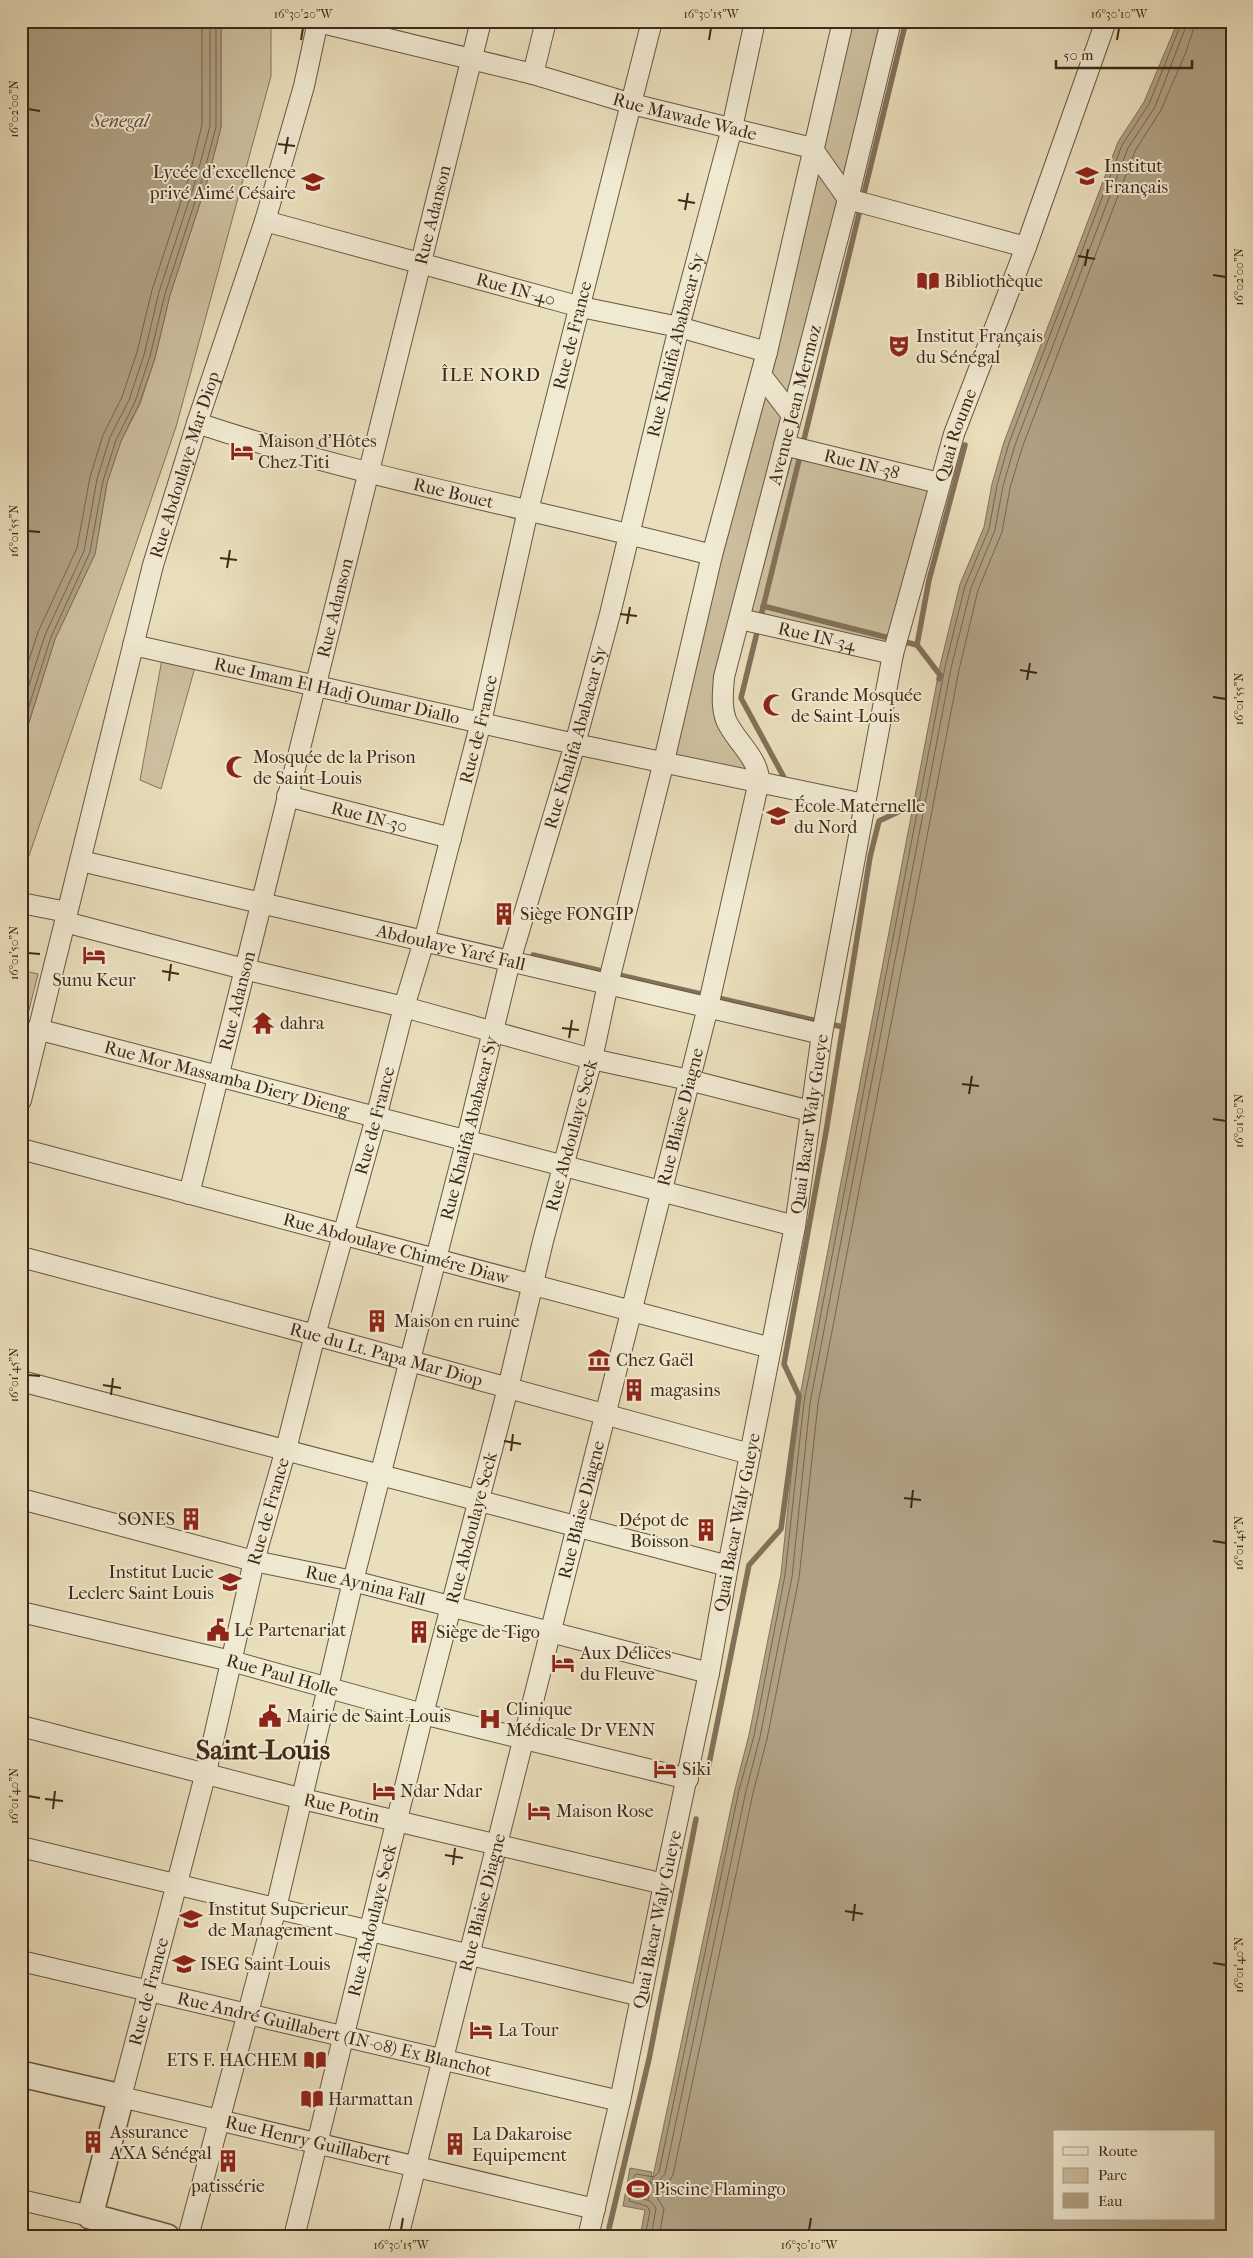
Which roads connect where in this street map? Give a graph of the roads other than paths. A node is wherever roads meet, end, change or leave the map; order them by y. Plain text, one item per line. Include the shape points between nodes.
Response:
1 (318, 21) edge
2 (480, 21) edge
3 (546, 21) edge
4 (652, 21) edge
5 (755, 21) edge
6 (842, 21) edge
7 (891, 21) edge
8 (1106, 21) edge
9 (471, 59) junction
10 (533, 74) junction
11 (632, 104) junction
12 (732, 128) junction
13 (812, 148) junction
14 (848, 199) junction
15 (265, 221) junction
16 (1026, 248) junction
17 (420, 262) junction
18 (581, 307) junction
19 (679, 327) junction
20 (767, 352) junction
21 (761, 374) junction
22 (792, 415) junction
23 (197, 423) junction
24 (784, 445) junction
25 (368, 471) junction
26 (939, 483) junction
27 (528, 510) junction
28 (630, 533) junction
29 (712, 555) junction
30 (740, 618) junction
31 (133, 645) junction
32 (893, 654) junction
33 (315, 686) junction
34 (481, 722) junction
35 (575, 744) junction
36 (664, 761) junction
37 (759, 781) junction
38 (287, 796) junction
39 (864, 804) junction
40 (451, 838) junction
41 (81, 861) junction
42 (21, 902) edge
43 (260, 903) junction
44 (66, 917) junction
45 (424, 941) junction
46 (510, 961) junction
47 (244, 969) junction
48 (608, 984) junction
49 (404, 1007) junction
50 (708, 1007) junction
51 (37, 1029) junction
52 (492, 1031) junction
53 (822, 1034) junction
54 (592, 1059) junction
55 (217, 1076) junction
56 (689, 1080) junction
57 (21, 1100) edge
58 (810, 1111) junction
59 (376, 1118) junction
60 (466, 1142) junction
61 (21, 1150) edge
62 (564, 1167) junction
63 (661, 1191) junction
64 (189, 1194) junction
65 (795, 1226) junction
66 (344, 1233) junction
67 (21, 1258) edge
68 (435, 1258) junction
69 (532, 1284) junction
70 (630, 1309) junction
71 (315, 1335) junction
72 (771, 1348) junction
73 (410, 1361) junction
74 (21, 1381) edge
75 (508, 1388) junction
76 (605, 1415) junction
77 (286, 1449) junction
78 (750, 1454) junction
79 (380, 1474) junction
80 (21, 1499) edge
81 (477, 1500) junction
82 (577, 1526) junction
83 (254, 1561) junction
84 (728, 1566) junction
85 (353, 1581) junction
86 (450, 1607) junction
87 (21, 1612) edge
88 (550, 1632) junction
89 (231, 1661) junction
90 (709, 1674) junction
91 (329, 1688) junction
92 (423, 1714) junction
93 (21, 1726) edge
94 (523, 1739) junction
95 (206, 1772) junction
96 (688, 1778) junction
97 (303, 1799) junction
98 (398, 1821) junction
99 (496, 1846) junction
100 (21, 1847) edge
101 (177, 1883) junction
102 (664, 1884) junction
103 (276, 1908) junction
104 (369, 1931) junction
105 (468, 1956) junction
106 (21, 1961) edge
107 (148, 1990) junction
108 (640, 1996) junction
109 (248, 2014) junction
110 (344, 2038) junction
111 (442, 2060) junction
112 (21, 2074) edge
113 (120, 2097) junction
114 (620, 2101) junction
115 (220, 2120) junction
116 (318, 2143) junction
117 (416, 2167) junction
118 (21, 2200) edge
119 (595, 2209) junction
120 (90, 2216) junction
121 (168, 2237) edge
122 (188, 2237) edge
123 (294, 2237) edge
124 (398, 2237) edge
125 (588, 2237) edge

1 - 9 street, Rue Mawade Wade
1 - 15 street, Rue Abdoulaye Mar Diop via 304,86
2 - 9 street, Rue Adanson
3 - 10 street
4 - 11 street, Rue de France
5 - 12 street, Rue Khalifa Ababacar Sy
6 - 13 street
7 - 14 street, Avenue Jean Mermoz
8 - 16 street, Quai Roume
9 - 10 street, Rue Mawade Wade
9 - 17 street, Rue Adanson
10 - 11 street, Rue Mawade Wade
11 - 12 street, Rue Mawade Wade
11 - 18 street, Rue de France
12 - 13 street, Rue Mawade Wade
12 - 19 street, Rue Khalifa Ababacar Sy
13 - 14 street
13 - 20 street
14 - 16 street
14 - 22 street, Avenue Jean Mermoz
15 - 17 street, Rue IN-40
15 - 23 street, Rue Abdoulaye Mar Diop
16 - 26 street, Quai Roume via 974,380
17 - 18 street, Rue IN-40
17 - 25 street, Rue Adanson
18 - 19 street, Rue IN-40
18 - 27 street, Rue de France
19 - 20 street, Rue IN-40
19 - 28 street, Rue Khalifa Ababacar Sy
20 - 21 street
21 - 22 street
21 - 29 street
22 - 24 street, Avenue Jean Mermoz
23 - 25 street, Rue Bouet
23 - 31 street, Rue Abdoulaye Mar Diop via 153,565
24 - 26 street, Rue IN-38
24 - 30 street, Avenue Jean Mermoz
25 - 27 street, Rue Bouet
25 - 33 street, Rue Adanson
26 - 32 street, Quai Roume
27 - 28 street, Rue Bouet
27 - 34 street, Rue de France
28 - 29 street, Rue Bouet
28 - 35 street, Rue Khalifa Ababacar Sy
29 - 36 street
30 - 32 street, Rue IN-34
30 - 37 street, Avenue Jean Mermoz via 724,677 722,701 730,726 759,769
31 - 33 street, Rue Imam El Hadj Oumar Diallo
31 - 41 street, Rue Abdoulaye Mar Diop
32 - 39 street, Quai Roume
33 - 34 street, Rue Imam El Hadj Oumar Diallo
33 - 38 street, Rue Adanson
34 - 35 street, Rue Imam El Hadj Oumar Diallo
34 - 40 street, Rue de France
35 - 36 street, Rue Imam El Hadj Oumar Diallo
35 - 46 street, Rue Khalifa Ababacar Sy
36 - 37 street, Rue Imam El Hadj Oumar Diallo
36 - 48 street, Rue Abdoulaye Seck
37 - 39 street, Rue Imam El Hadj Oumar Diallo
37 - 50 street, Rue Blaise Diagne
38 - 40 street, Rue IN-30
38 - 43 street, Rue Adanson
39 - 53 street, Quai Bacar Waly Gueye
40 - 45 street, Rue de France
41 - 43 street, Abdoulaye Yaré Fall
41 - 44 street, Rue Abdoulaye Mar Diop
42 - 44 street
43 - 45 street, Abdoulaye Yaré Fall
43 - 47 street, Rue Adanson
44 - 47 street
44 - 51 street, Rue Abdoulaye Mar Diop
45 - 46 street, Abdoulaye Yaré Fall
45 - 49 street, Rue de France
46 - 48 street, Abdoulaye Yaré Fall
46 - 52 street, Rue Khalifa Ababacar Sy
47 - 49 street
47 - 55 street, Rue Adanson
48 - 50 street, Abdoulaye Yaré Fall
48 - 54 street, Rue Abdoulaye Seck
49 - 52 street
49 - 59 street, Rue de France
50 - 53 street, Abdoulaye Yaré Fall
50 - 56 street, Rue Blaise Diagne
51 - 55 street, Rue Mor Massamba Diery Dieng
51 - 57 street, Rue Abdoulaye Mar Diop
52 - 54 street
52 - 60 street, Rue Khalifa Ababacar Sy
53 - 58 street, Quai Bacar Waly Gueye
54 - 56 street
54 - 62 street, Rue Abdoulaye Seck
55 - 59 street, Rue Mor Massamba Diery Dieng
55 - 64 street, Rue Adanson
56 - 58 street
56 - 63 street, Rue Blaise Diagne
58 - 65 street, Quai Bacar Waly Gueye
59 - 60 street, Rue Mor Massamba Diery Dieng
59 - 66 street, Rue de France
60 - 62 street, Rue Mor Massamba Diery Dieng
60 - 68 street, Rue Khalifa Ababacar Sy
61 - 64 street, Rue Abdoulaye Chimére Diaw
62 - 63 street, Rue Mor Massamba Diery Dieng
62 - 69 street, Rue Abdoulaye Seck
63 - 65 street, Rue Mor Massamba Diery Dieng
63 - 70 street, Rue Blaise Diagne
64 - 66 street, Rue Abdoulaye Chimére Diaw
65 - 72 street, Quai Bacar Waly Gueye
66 - 68 street, Rue Abdoulaye Chimére Diaw
66 - 71 street, Rue de France
67 - 71 street, Rue du Lt. Papa Mar Diop
68 - 69 street, Rue Abdoulaye Chimére Diaw
68 - 73 street, Rue Khalifa Ababacar Sy
69 - 70 street, Rue Abdoulaye Chimére Diaw
69 - 75 street, Rue Abdoulaye Seck
70 - 72 street, Rue Abdoulaye Chimére Diaw
70 - 76 street, Rue Blaise Diagne
71 - 73 street, Rue du Lt. Papa Mar Diop
71 - 77 street, Rue de France
72 - 78 street, Quai Bacar Waly Gueye
73 - 75 street, Rue du Lt. Papa Mar Diop
73 - 79 street, Rue Khalifa Ababacar Sy
74 - 77 street
75 - 76 street, Rue du Lt. Papa Mar Diop
75 - 81 street, Rue Abdoulaye Seck
76 - 78 street, Rue du Lt. Papa Mar Diop
76 - 82 street, Rue Blaise Diagne
77 - 79 street
77 - 83 street, Rue de France
78 - 84 street, Quai Bacar Waly Gueye
79 - 81 street
79 - 85 street, Rue Khalifa Ababacar Sy
80 - 83 street, Rue Aynina Fall
81 - 82 street
81 - 86 street, Rue Abdoulaye Seck
82 - 84 street
82 - 88 street, Rue Blaise Diagne
83 - 85 street, Rue Aynina Fall
83 - 89 street, Rue de France
84 - 90 street, Quai Bacar Waly Gueye
85 - 86 street, Rue Aynina Fall
85 - 91 street, Rue Khalifa Ababacar Sy
86 - 88 street, Rue Aynina Fall
86 - 92 street, Rue Abdoulaye Seck
87 - 89 street, Rue Paul Holle
88 - 90 street, Rue Aynina Fall
88 - 94 street, Rue Blaise Diagne
89 - 91 street, Rue Paul Holle
89 - 95 street, Rue de France
90 - 96 street, Quai Bacar Waly Gueye
91 - 92 street, Rue Paul Holle
91 - 97 street, Rue Khalifa Ababacar Sy
92 - 94 street, Rue Paul Holle
92 - 98 street, Rue Abdoulaye Seck
93 - 95 street, Rue Potin
94 - 96 street, Rue Paul Holle
94 - 99 street, Rue Blaise Diagne
95 - 97 street, Rue Potin
95 - 101 street, Rue de France
96 - 102 street, Quai Bacar Waly Gueye
97 - 98 street, Rue Potin
97 - 103 street, Rue Khalifa Ababacar Sy
98 - 99 street, Rue Potin
98 - 104 street, Rue Abdoulaye Seck
99 - 102 street, Rue Potin
99 - 105 street, Rue Blaise Diagne
100 - 101 street
101 - 103 street
101 - 107 street, Rue de France
102 - 108 street, Quai Bacar Waly Gueye
103 - 104 street
103 - 109 street, Rue Khalifa Ababacar Sy
104 - 105 street
104 - 110 street, Rue Abdoulaye Seck
105 - 108 street
105 - 111 street, Rue Blaise Diagne
106 - 107 street, Rue André Guillabert (IN-08) Ex Blanchot
107 - 109 street, Rue André Guillabert (IN-08) Ex Blanchot
107 - 113 street, Rue de France
108 - 114 street, Quai Bacar Waly Gueye
109 - 110 street, Rue André Guillabert (IN-08) Ex Blanchot
109 - 115 street, Rue Khalifa Ababacar Sy
110 - 111 street, Rue André Guillabert (IN-08) Ex Blanchot
110 - 116 street, Rue Abdoulaye Seck
111 - 114 street, Rue André Guillabert (IN-08) Ex Blanchot
111 - 117 street, Rue Blaise Diagne
112 - 113 street, Rue Henry Guillabert
113 - 115 street, Rue Henry Guillabert
113 - 120 street, Rue de France
114 - 119 street, Quai Bacar Waly Gueye
115 - 116 street, Rue Henry Guillabert
115 - 122 street, Rue Khalifa Ababacar Sy
116 - 117 street, Rue Henry Guillabert
116 - 123 street, Rue Abdoulaye Seck
117 - 119 street, Rue Henry Guillabert
117 - 124 street, Rue Blaise Diagne
118 - 120 street
119 - 125 street, Quai Bacar Waly Gueye
120 - 121 street

